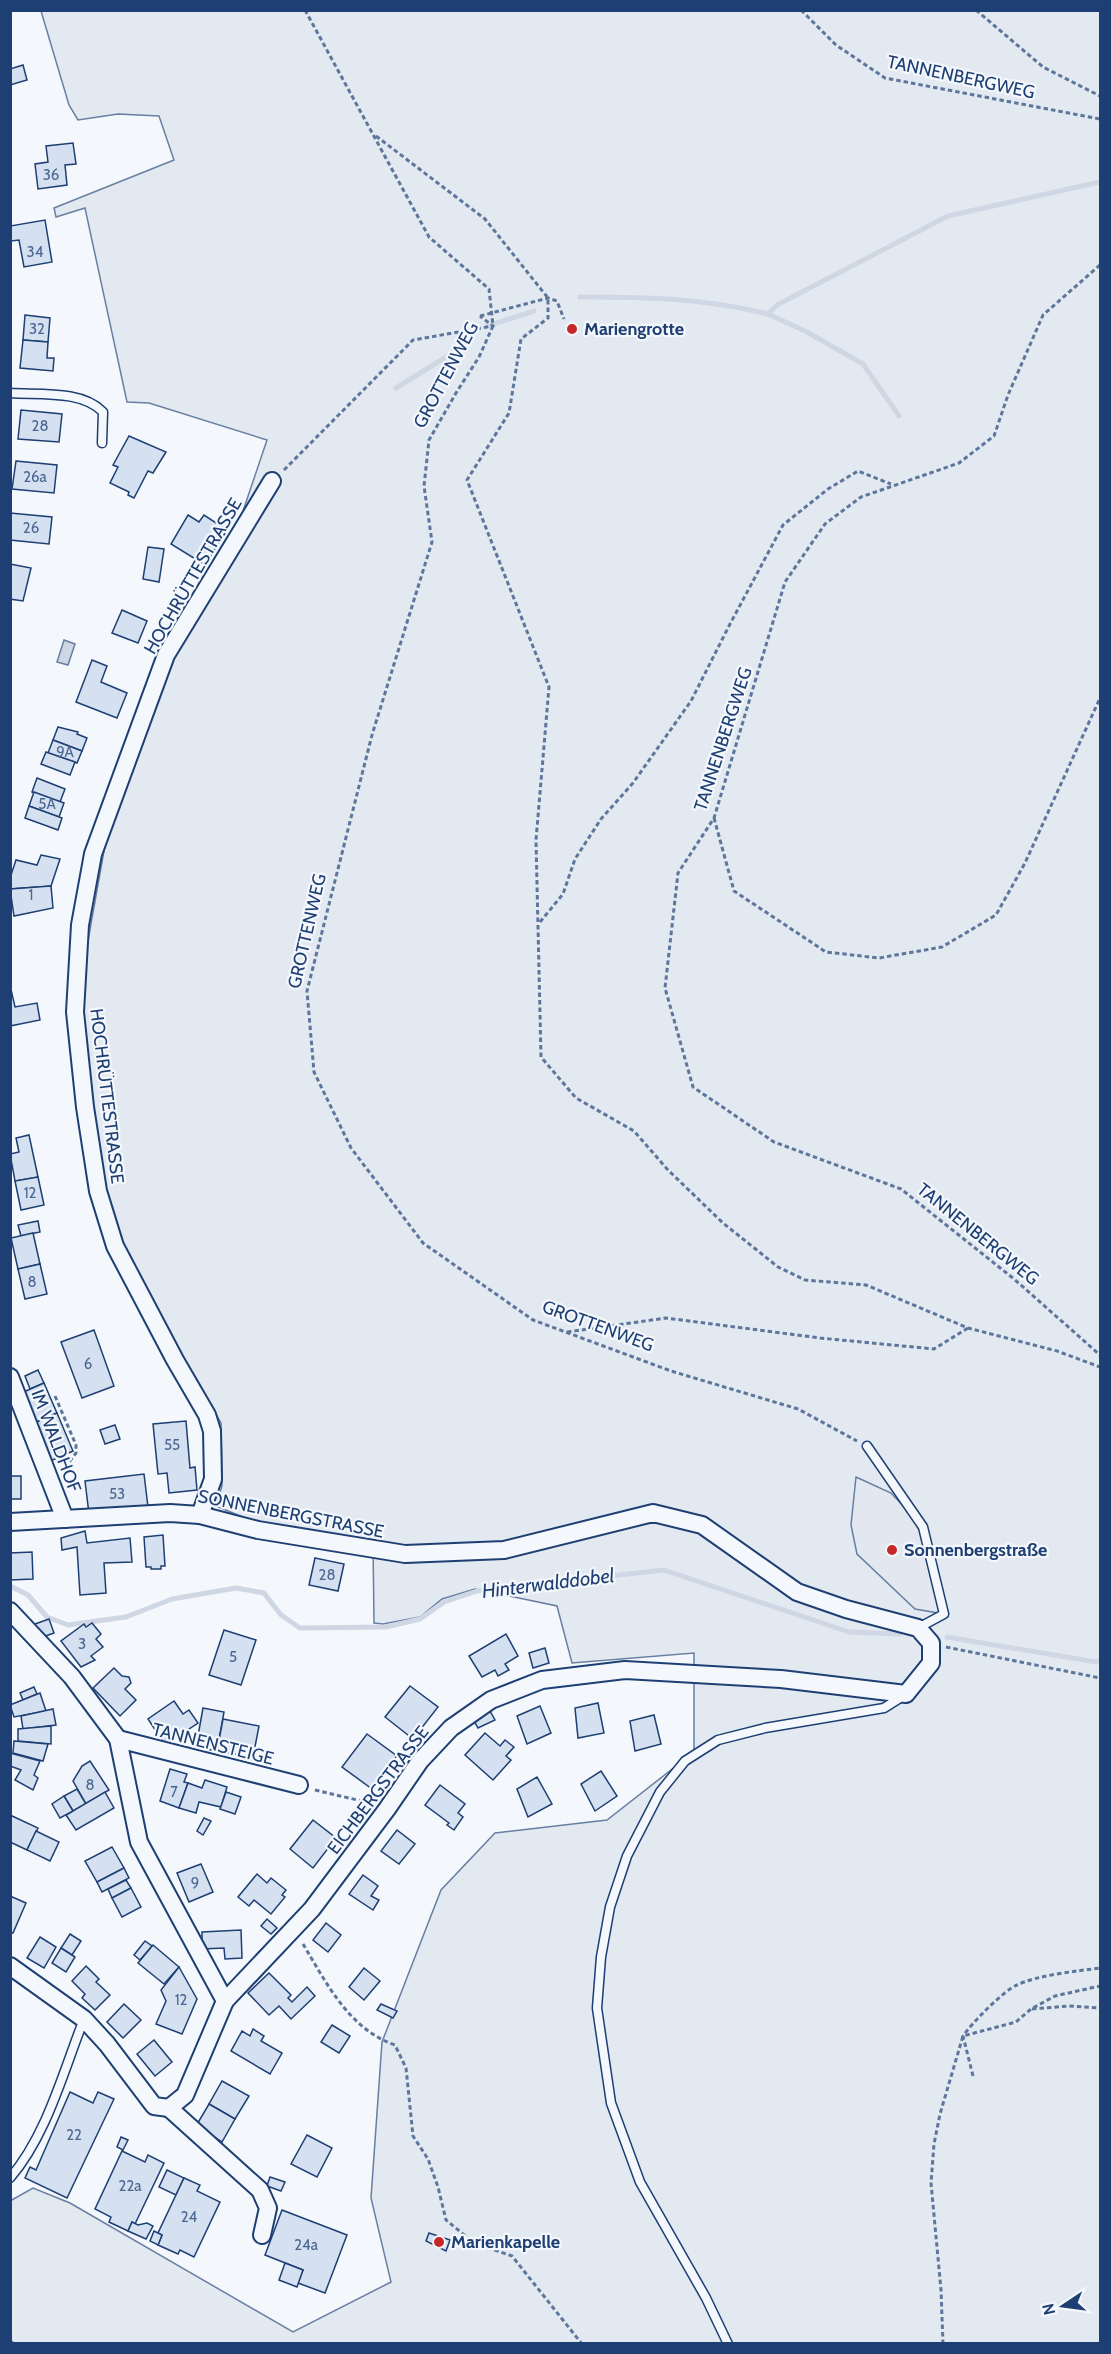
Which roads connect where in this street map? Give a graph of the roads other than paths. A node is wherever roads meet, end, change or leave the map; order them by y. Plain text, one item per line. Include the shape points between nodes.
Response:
1 (10, 393) edge
2 (102, 443) dead end
3 (272, 481) road end
4 (10, 1377) edge
5 (867, 1446) road end
6 (200, 1515) junction
7 (65, 1519) junction
8 (10, 1522) edge
9 (10, 1611) edge
10 (918, 1628) junction
11 (906, 1694) junction
12 (118, 1740) junction
13 (299, 1785) road end
14 (10, 1966) edge
15 (225, 2001) junction
16 (84, 2019) junction
17 (169, 2109) junction
18 (10, 2178) edge
19 (262, 2235) dead end
20 (728, 2343) edge

1 - 2 lane via 78,398 94,403 103,412
3 - 6 street, HOCHRÜTTESTRASSE via 166,655 93,854 81,926 75,1012 98,1191 115,1246 207,1414 212,1431 213,1479
4 - 7 street, IM WALDHOF
5 - 10 lane via 922,1527 944,1614
6 - 7 street, SONNENBERGSTRASSE
6 - 10 street, SONNENBERGSTRASSE via 258,1530 405,1554 504,1550 653,1513 702,1525 797,1592
7 - 8 street, SONNENBERGSTRASSE
9 - 12 street via 72,1677
10 - 11 street via 931,1643 931,1663
11 - 15 street, EICHBERGSTRASSE via 781,1679 625,1670 542,1680 491,1700 451,1728 420,1761 295,1929
11 - 20 lane via 884,1708 718,1740 685,1761 660,1792 627,1856 610,1907 597,2008 611,2103 640,2182
12 - 13 street, TANNENSTEIGE
12 - 15 street via 140,1842
14 - 16 street
15 - 17 street, EICHBERGSTRASSE via 185,2095
16 - 17 street via 154,2106
16 - 18 lane via 38,2139
17 - 19 street via 260,2190 268,2208

